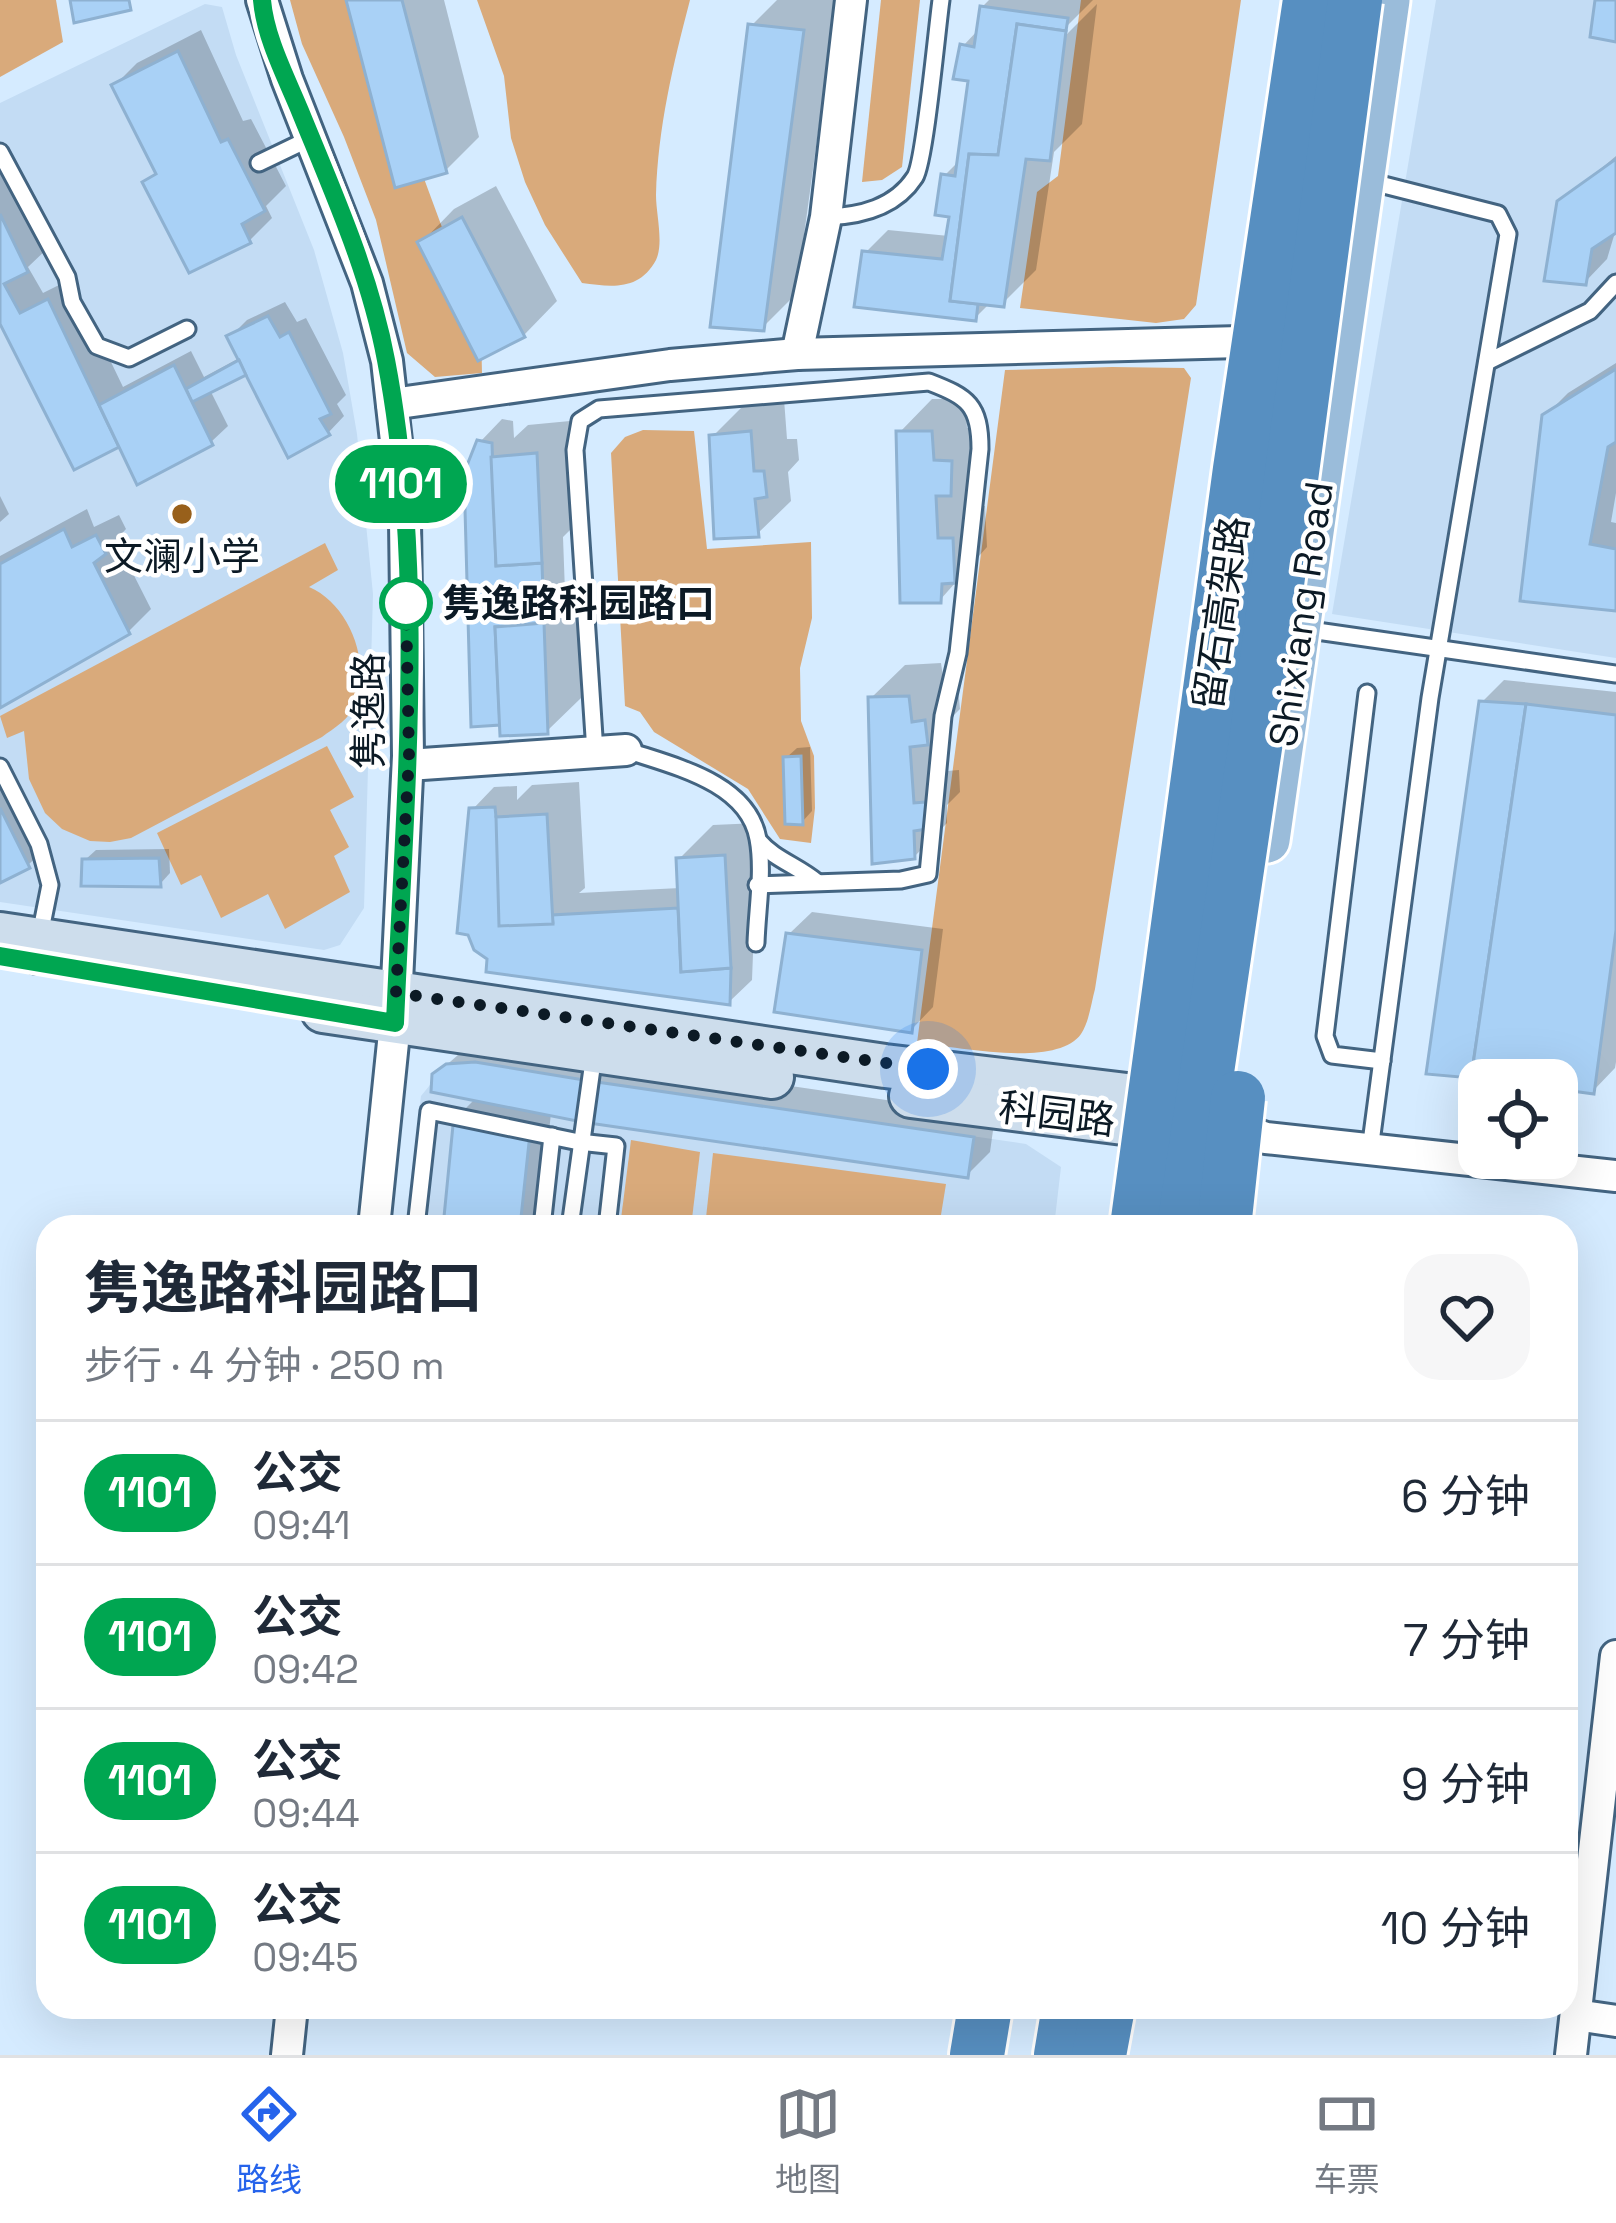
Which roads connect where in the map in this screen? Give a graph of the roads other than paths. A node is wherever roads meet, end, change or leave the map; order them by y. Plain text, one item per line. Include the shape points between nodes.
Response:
1 (262, 0) edge
2 (851, 0) edge
3 (941, 0) edge
4 (1288, 0) edge
5 (1310, 0) edge
6 (1354, 0) edge
7 (1377, 0) edge
8 (1387, 0) edge
9 (311, 138) junction
10 (0, 152) edge
11 (259, 163) dead end
12 (1362, 179) junction
13 (826, 218) junction
14 (1616, 283) edge
15 (187, 329) dead end
16 (1240, 342) junction
17 (797, 354) junction
18 (1487, 362) junction
19 (392, 404) junction
20 (1300, 629) junction
21 (1439, 648) junction
22 (1616, 674) edge
23 (1367, 693) dead end
24 (610, 751) junction
25 (408, 765) junction
26 (0, 767) edge
27 (759, 841) junction
28 (817, 882) junction
29 (758, 885) junction
30 (756, 943) dead end
31 (18, 949) edge
32 (1174, 956) junction
33 (396, 1008) junction
34 (594, 1054) junction
35 (1382, 1061) junction
36 (1133, 1110) junction
37 (1220, 1122) junction
38 (552, 1136) junction
39 (579, 1142) junction
40 (1370, 1150) junction
41 (1616, 1176) edge
42 (375, 1215) edge
43 (417, 1215) edge
44 (543, 1215) edge
45 (571, 1215) edge
46 (608, 1215) edge
47 (1101, 1215) edge
48 (1118, 1215) edge
49 (1139, 1215) edge
50 (1186, 1215) edge
51 (1207, 1215) edge
52 (1225, 1215) edge
53 (1616, 1656) edge
54 (1578, 1997) edge
55 (1578, 2015) edge
56 (290, 2019) edge
57 (983, 2019) edge
58 (1008, 2019) edge
59 (1030, 2019) edge
60 (1067, 2019) edge
61 (1089, 2019) edge
62 (1106, 2019) edge
63 (1576, 2019) edge
64 (1616, 2020) edge
65 (286, 2055) edge
66 (977, 2055) edge
67 (1003, 2055) edge
68 (1025, 2055) edge
69 (1061, 2055) edge
70 (1085, 2055) edge
71 (1100, 2055) edge
72 (1571, 2055) edge

1 - 9 street, 隽逸路
2 - 13 street
3 - 13 lane via 918,174 889,203
4 - 16 main road
5 - 32 highway, 留石高架路, bridge
6 - 50 highway, 留石高架路, bridge
7 - 52 highway, bridge via 1291,639
8 - 12 main road, Shixiang Road
9 - 11 lane
9 - 19 street, 隽逸路 via 367,283
10 - 15 lane via 97,346 130,358
12 - 18 lane via 1498,214 1508,234
12 - 20 main road, Shixiang Road
13 - 17 street
14 - 18 lane via 1590,311
16 - 17 street
16 - 36 main road via 1159,878
17 - 19 street
18 - 21 lane
19 - 25 street, 隽逸路 via 405,521
20 - 21 lane
20 - 37 main road, Shixiang Road
21 - 22 lane
21 - 35 lane
23 - 35 lane via 1325,1036 1332,1055
24 - 25 street
24 - 27 lane via 724,789 749,813
24 - 28 lane via 575,450 580,421 598,409 929,382 963,395 980,421 980,449 928,874
25 - 33 street, 隽逸路
26 - 31 lane via 50,885
27 - 28 lane
27 - 29 lane
28 - 29 lane
29 - 30 lane
31 - 33 street, 科园路
32 - 47 highway, bridge via 1113,1136
32 - 49 highway, 留石高架路, bridge
33 - 34 street, 科园路
33 - 36 street, 科园路 via 885,1066
33 - 42 street, 隽逸路
34 - 36 street, 科园路
34 - 39 lane
35 - 40 lane
36 - 37 street, 科园路
36 - 48 main road
37 - 40 street, 科园路 via 1266,1138
37 - 51 main road, Shixiang Road
38 - 39 lane
38 - 43 lane via 429,1111
38 - 44 lane
39 - 45 lane
39 - 46 lane via 616,1146
40 - 41 street, 科园路
53 - 54 street
55 - 64 street
56 - 65 street
57 - 66 highway
58 - 67 main road
59 - 68 highway
60 - 69 highway
61 - 70 main road
62 - 71 highway
63 - 72 street

